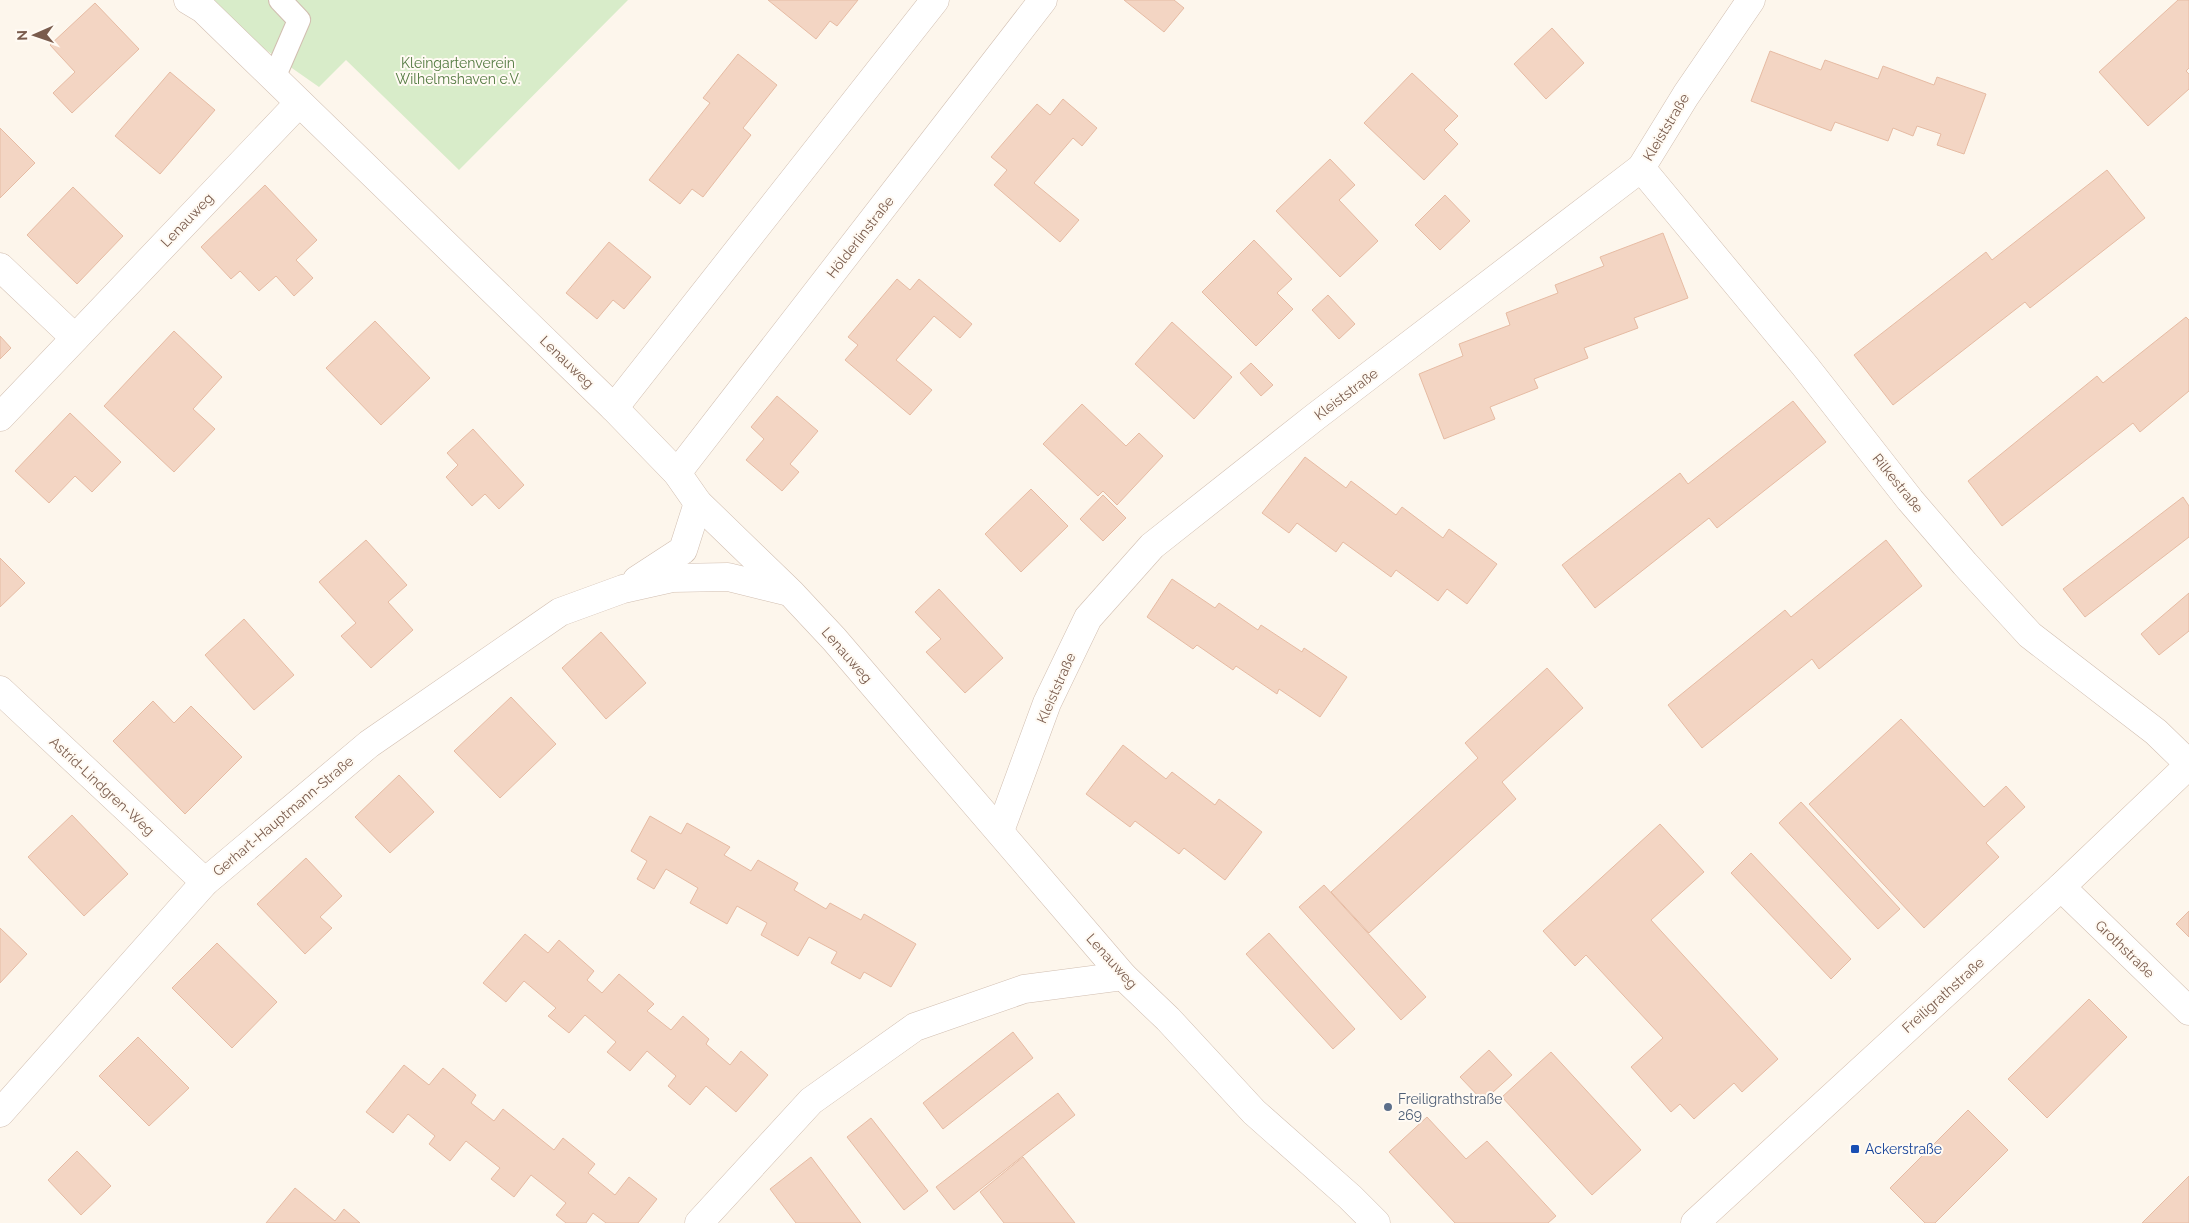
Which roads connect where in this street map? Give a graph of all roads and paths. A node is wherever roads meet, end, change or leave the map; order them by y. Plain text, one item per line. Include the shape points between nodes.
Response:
1 (188, 0) edge
2 (280, 0) edge
3 (935, 0) edge
4 (1043, 0) edge
5 (1751, 0) edge
6 (274, 78) junction
7 (299, 103) junction
8 (1641, 168) junction
9 (0, 267) edge
10 (75, 338) junction
11 (614, 408) junction
12 (0, 417) edge
13 (676, 473) junction
14 (698, 503) junction
15 (623, 589) junction
16 (791, 593) junction
17 (0, 690) edge
18 (2189, 764) edge
19 (1000, 831) junction
20 (205, 882) junction
21 (2061, 887) junction
22 (1123, 976) junction
23 (2189, 1011) edge
24 (0, 1113) edge
25 (698, 1223) edge
26 (1376, 1223) edge
27 (1695, 1223) edge

1 - 6 street, Lenauweg via 203,9
2 - 6 lane via 299,20
3 - 11 street
4 - 13 street, Hölderlinstraße
5 - 8 street, Kleiststraße
6 - 7 street, Lenauweg
7 - 10 street, Lenauweg
7 - 11 street, Lenauweg
8 - 18 street, Rilkestraße via 1805,366 1910,500 2030,635 2156,732
8 - 19 street, Kleiststraße via 1152,546 1088,618 1047,703
9 - 10 street
10 - 12 street, Lenauweg
11 - 13 street, Lenauweg
13 - 14 street, Lenauweg
14 - 15 street, Gerhart-Hauptmann-Straße via 683,550
14 - 16 street, Lenauweg
15 - 16 street, Gerhart-Hauptmann-Straße via 672,578 728,577
15 - 20 street, Gerhart-Hauptmann-Straße via 560,612 369,744
16 - 19 street, Lenauweg
17 - 20 street, Astrid-Lindgren-Weg
18 - 21 street, Freiligrathstraße
19 - 22 street, Lenauweg
20 - 24 street, Gerhart-Hauptmann-Straße
21 - 23 street, Grothstraße
21 - 27 street, Freiligrathstraße
22 - 25 street via 1024,989 915,1027 811,1101
22 - 26 street, Lenauweg via 1168,1019 1254,1112

